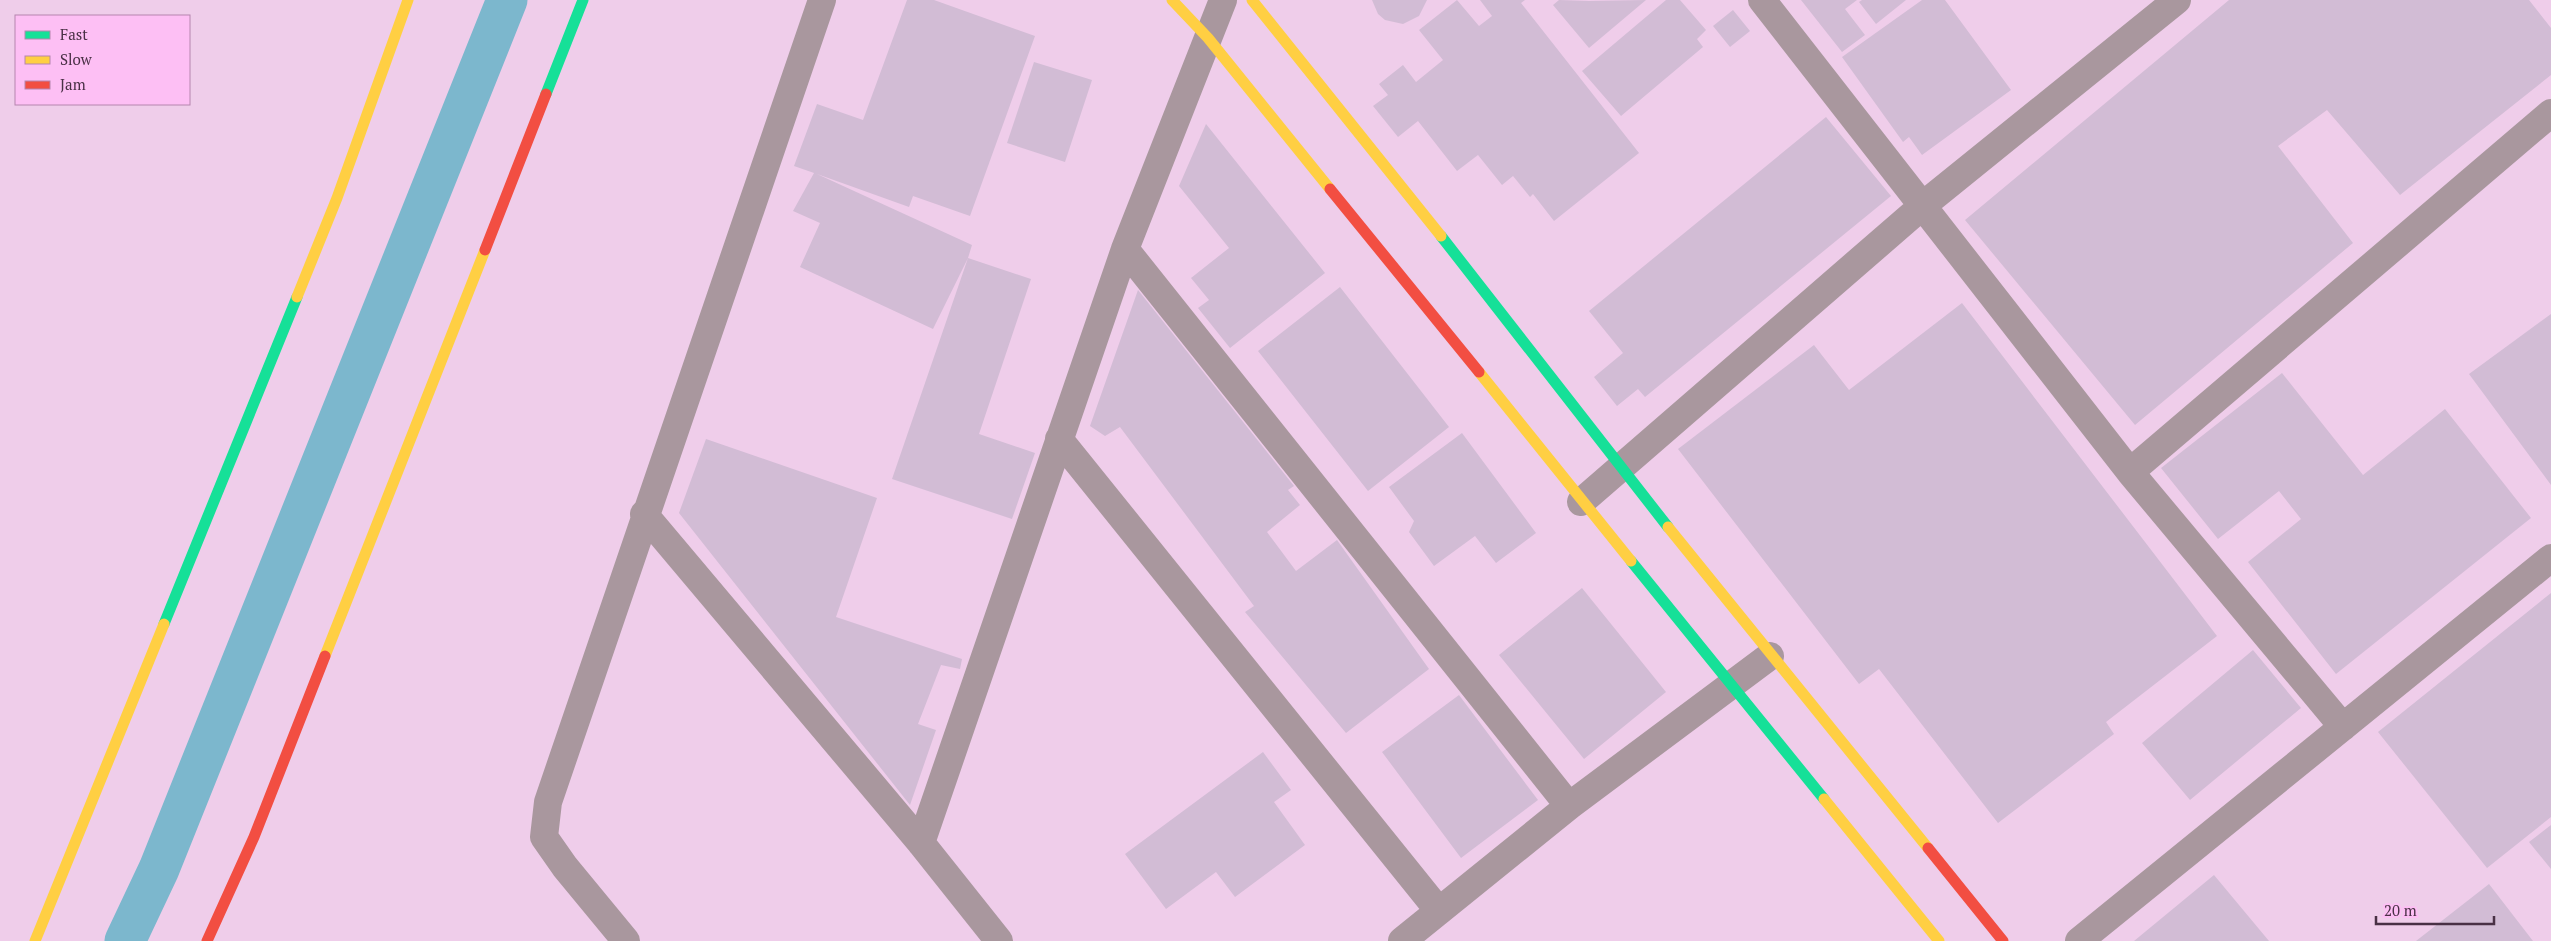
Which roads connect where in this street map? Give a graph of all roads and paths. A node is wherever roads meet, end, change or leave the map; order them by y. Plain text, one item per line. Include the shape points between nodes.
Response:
1 (408, 0) edge
2 (583, 0) edge
3 (822, 0) edge
4 (1172, 0) edge
5 (1223, 0) edge
6 (1252, 0) edge
7 (1762, 0) edge
8 (2177, 0) edge
9 (1208, 38) junction
10 (2551, 113) edge
11 (1923, 206) junction
12 (1125, 249) junction
13 (1059, 439) junction
14 (1620, 468) junction
15 (2130, 472) junction
16 (1581, 502) junction
17 (644, 514) junction
18 (2551, 558) edge
19 (1770, 656) junction
20 (1731, 685) junction
21 (2343, 727) junction
22 (1569, 806) junction
23 (921, 843) junction
24 (1439, 911) junction
25 (35, 941) edge
26 (207, 941) edge
27 (626, 941) edge
28 (999, 941) edge
29 (1402, 941) edge
30 (1939, 941) edge
31 (2003, 941) edge
32 (2079, 941) edge

1 - 25 main road via 337,198
2 - 26 main road via 254,837
3 - 17 street
4 - 9 main road
5 - 9 street
6 - 14 main road via 1463,264
7 - 11 street
8 - 11 street
9 - 12 street
9 - 16 main road
10 - 15 street
11 - 14 street
11 - 15 street
12 - 13 street
12 - 22 street
13 - 23 street
13 - 24 street
14 - 16 street
14 - 19 main road
15 - 21 street
16 - 20 main road
17 - 23 street
17 - 27 street via 548,802 544,837
18 - 21 street
19 - 20 street
19 - 31 main road
20 - 22 street
20 - 30 main road
21 - 32 street
22 - 24 street
23 - 28 street
24 - 29 street

